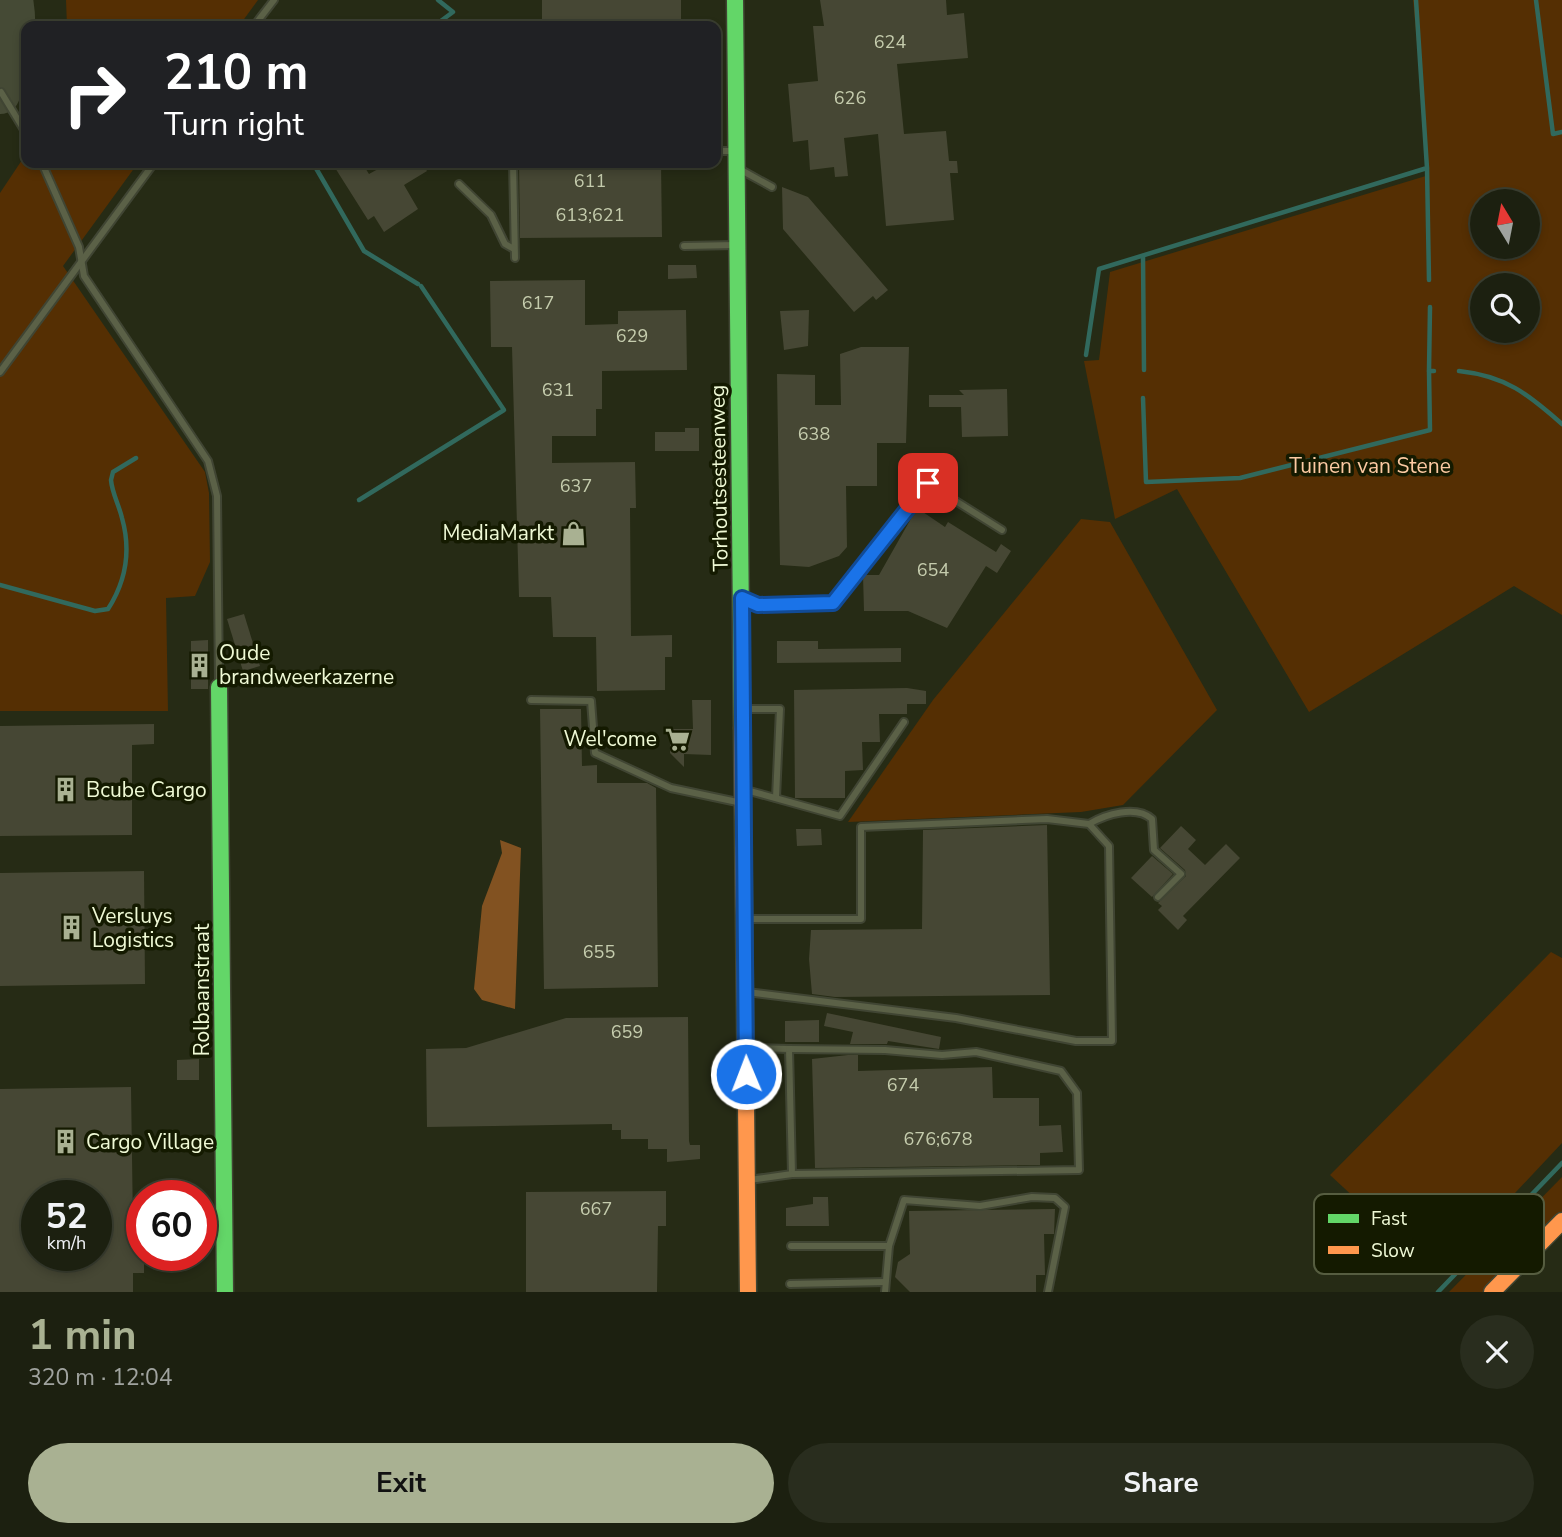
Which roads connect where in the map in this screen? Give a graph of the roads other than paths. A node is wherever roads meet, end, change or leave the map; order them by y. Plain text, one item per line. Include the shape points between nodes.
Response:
1 (274, 0) edge
2 (735, 0) edge
3 (258, 21) edge
4 (1, 92) edge
5 (21, 125) edge
6 (721, 153) edge
7 (736, 160) junction
8 (44, 168) edge
9 (149, 168) edge
10 (513, 168) edge
11 (459, 184) dead end
12 (772, 187) dead end
13 (737, 245) junction
14 (684, 246) dead end
15 (514, 249) junction
16 (515, 258) dead end
17 (80, 263) junction
18 (0, 372) edge
19 (1002, 530) dead end
20 (742, 598) junction
21 (219, 687) joint
22 (531, 700) dead end
23 (743, 709) junction
24 (904, 722) dead end
25 (744, 797) junction
26 (776, 798) junction
27 (1089, 824) junction
28 (1157, 897) dead end
29 (745, 919) junction
30 (746, 992) junction
31 (746, 1048) junction
32 (789, 1049) junction
33 (792, 1174) junction
34 (747, 1180) junction
35 (1562, 1221) edge
36 (1544, 1240) edge
37 (791, 1246) dead end
38 (889, 1246) junction
39 (1510, 1274) edge
40 (885, 1282) junction
41 (790, 1284) dead end
42 (225, 1292) edge
43 (748, 1292) edge
44 (885, 1292) edge
45 (1048, 1292) edge
46 (1493, 1292) edge

1 - 3 lane
2 - 7 main road, Torhoutsesteenweg
4 - 5 lane
6 - 7 lane
7 - 12 lane
7 - 13 main road, Torhoutsesteenweg
8 - 17 lane via 79,247
9 - 17 lane
10 - 15 lane
11 - 15 lane via 491,215 505,244
13 - 14 lane
13 - 20 main road, Torhoutsesteenweg
15 - 16 lane
17 - 18 lane
17 - 21 lane via 84,276 208,461 214,477
19 - 20 lane via 928,483 833,603 758,605
20 - 23 main road, Torhoutsesteenweg
21 - 42 main road, Rolbaanstraat
22 - 25 lane via 591,701 595,753 671,788
23 - 25 main road, Torhoutsesteenweg
23 - 26 lane via 780,709
24 - 26 lane via 840,816
25 - 26 lane
25 - 29 main road, Torhoutsesteenweg
27 - 28 lane via 1126,812 1152,819 1154,850 1181,874
27 - 29 lane via 1047,819 861,827 861,919
27 - 30 lane via 1108,846 1112,1041 1076,1041 956,1018
29 - 30 main road, Torhoutsesteenweg
30 - 31 main road, Torhoutsesteenweg
31 - 32 lane
31 - 34 main road, Torhoutsesteenweg
32 - 33 lane
32 - 33 lane via 942,1055 976,1052 1061,1071 1077,1093 1079,1170
33 - 34 lane
34 - 43 main road, Torhoutsesteenweg
35 - 36 main road
37 - 38 lane
38 - 40 lane
38 - 45 lane via 904,1200 980,1206 1055,1198 1065,1207 1064,1224
39 - 46 main road
40 - 41 lane
40 - 44 lane

